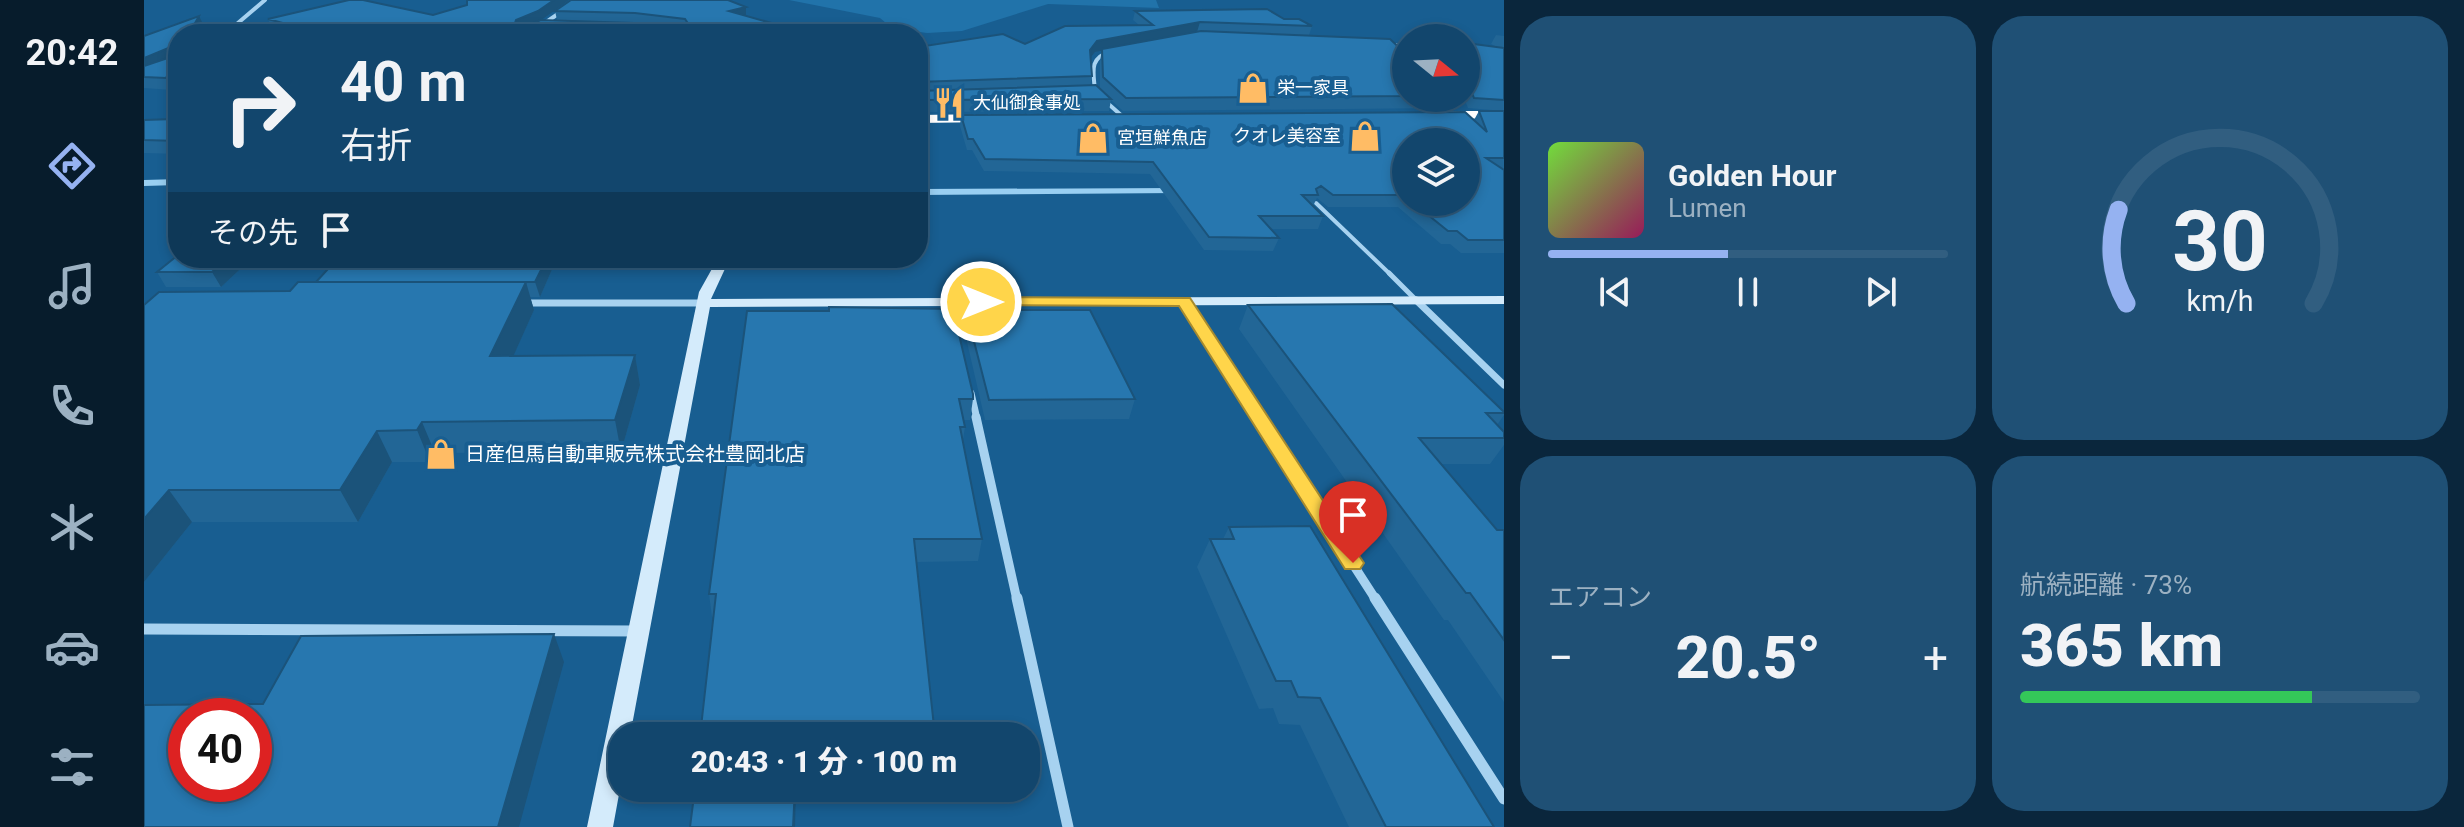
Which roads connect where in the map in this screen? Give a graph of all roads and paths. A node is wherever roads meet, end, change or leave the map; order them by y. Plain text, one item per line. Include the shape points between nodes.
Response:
1 (265, 0) edge
2 (578, 0) edge
3 (237, 24) edge
4 (543, 24) edge
5 (1375, 44) edge
6 (1392, 45) edge
7 (1122, 48) edge
8 (1095, 92) junction
9 (1083, 93) edge
10 (1424, 115) edge
11 (1504, 115) edge
12 (1106, 116) edge
13 (1122, 116) junction
14 (1137, 116) edge
15 (1012, 117) edge
16 (928, 119) edge
17 (1316, 203) edge
18 (718, 268) edge
19 (1416, 300) junction
20 (1504, 300) edge
21 (1184, 301) junction
22 (951, 302) junction
23 (518, 303) edge
24 (704, 303) junction
25 (955, 317) edge
26 (969, 379) edge
27 (1504, 385) edge
28 (144, 629) edge
29 (639, 631) junction
30 (1504, 799) edge
31 (600, 827) edge
32 (1068, 827) edge

1 - 3 street
2 - 4 street
5 - 6 street
7 - 8 street via 1093,62
8 - 9 street
8 - 13 street
10 - 11 highway
12 - 13 highway
13 - 14 highway
15 - 16 highway
17 - 19 lane
18 - 24 street
19 - 20 street
19 - 21 street
19 - 27 street
21 - 22 street
21 - 30 street
22 - 24 street
22 - 25 street
23 - 24 street
24 - 29 street
26 - 32 street
28 - 29 street
29 - 31 street

